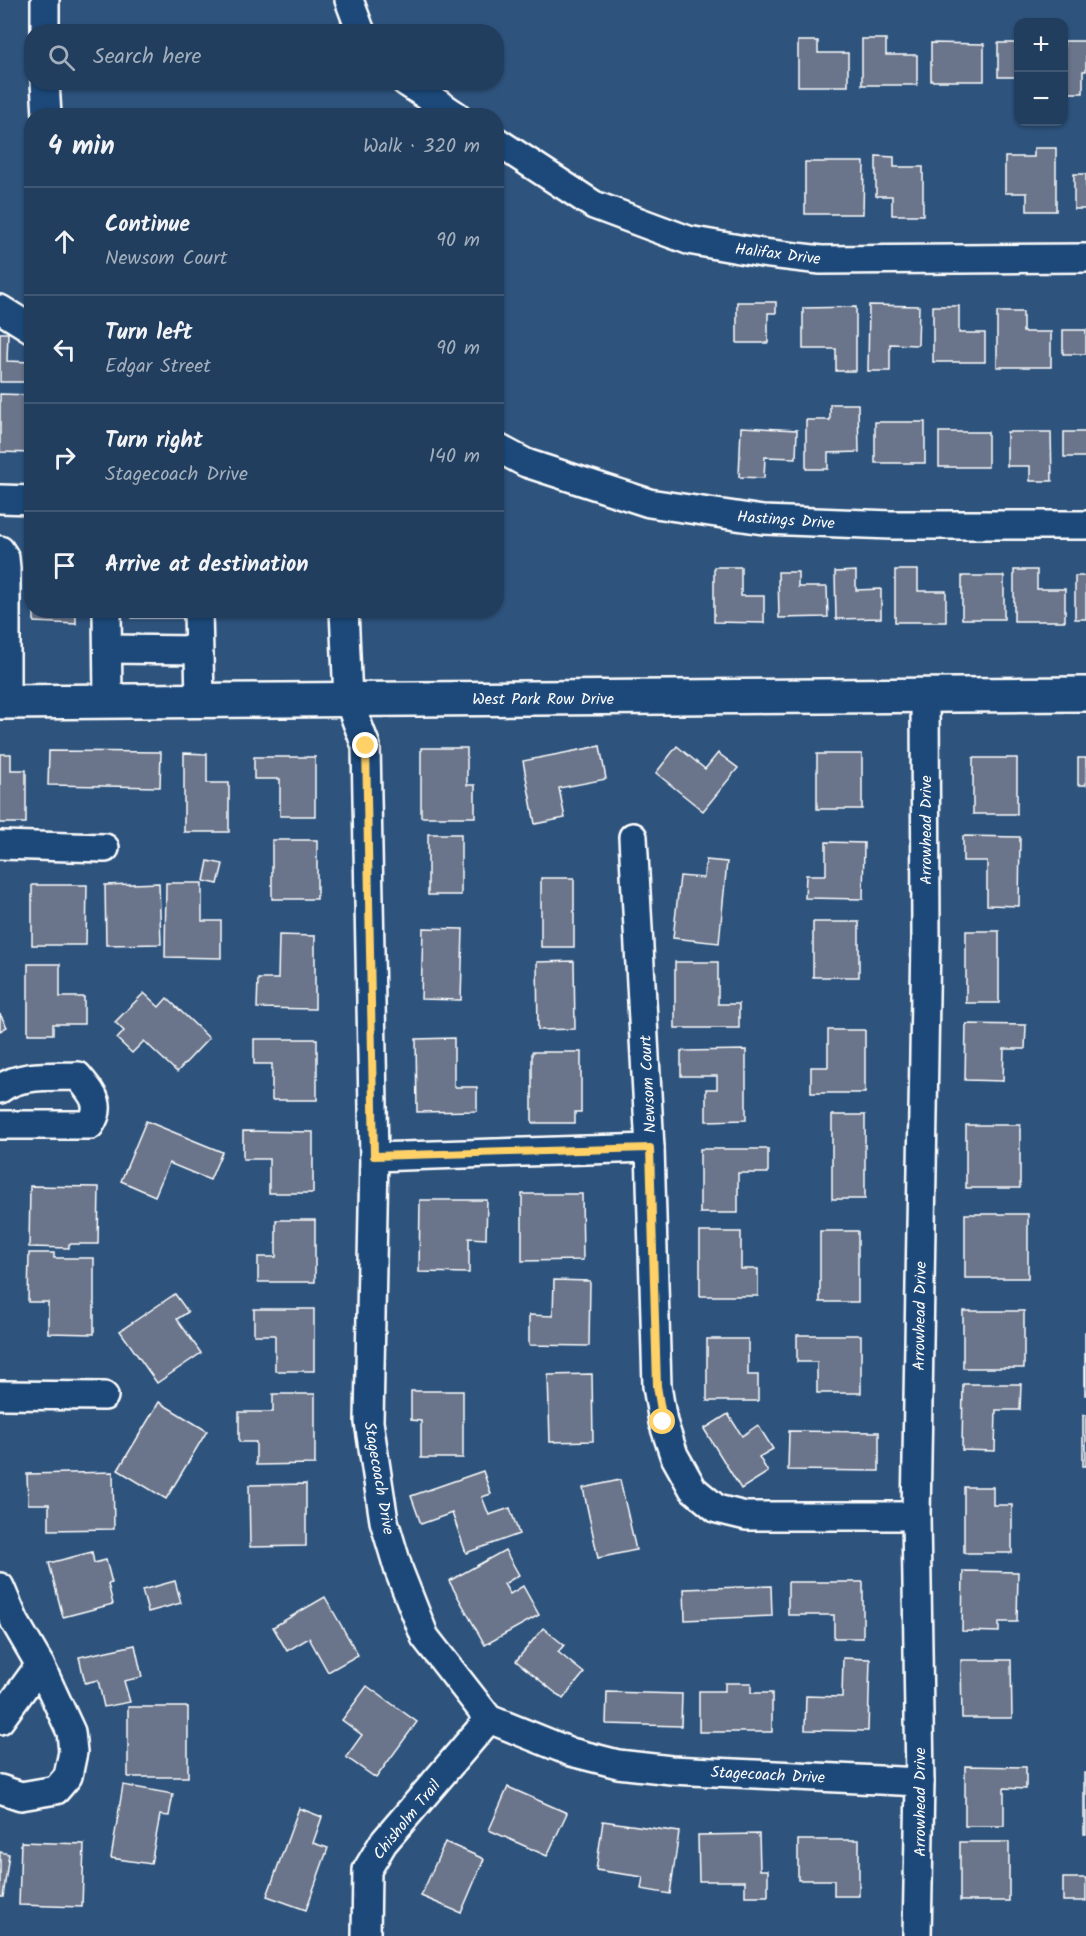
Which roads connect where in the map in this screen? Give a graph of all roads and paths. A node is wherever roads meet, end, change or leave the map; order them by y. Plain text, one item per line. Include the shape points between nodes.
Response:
1 (45, 0) edge
2 (349, 0) edge
3 (45, 24) edge
4 (358, 24) edge
5 (45, 90) edge
6 (418, 90) edge
7 (47, 108) edge
8 (445, 108) edge
9 (504, 146) edge
10 (1086, 258) edge
11 (0, 309) edge
12 (24, 324) edge
13 (504, 451) edge
14 (0, 499) edge
15 (24, 500) edge
16 (1086, 525) edge
17 (0, 550) edge
18 (107, 618) edge
19 (198, 618) edge
20 (344, 618) edge
21 (3, 634) edge
22 (108, 650) junction
23 (198, 650) junction
24 (1086, 694) edge
25 (925, 695) junction
26 (348, 699) junction
27 (200, 700) junction
28 (108, 701) junction
29 (3, 702) edge
30 (633, 837) dead end
31 (0, 845) edge
32 (105, 848) dead end
33 (0, 1089) edge
34 (0, 1125) edge
35 (650, 1148) junction
36 (374, 1156) junction
37 (0, 1395) edge
38 (104, 1396) dead end
39 (916, 1516) junction
40 (0, 1587) edge
41 (40, 1665) junction
42 (489, 1719) junction
43 (0, 1720) edge
44 (920, 1782) junction
45 (0, 1789) edge
46 (366, 1936) edge
47 (917, 1936) edge

1 - 3 street
2 - 4 street
5 - 7 street
6 - 8 street
9 - 10 street, Halifax Drive via 594,205 688,240 821,260
11 - 12 street
13 - 16 street, Hastings Drive via 526,463 649,503 763,520 891,525
14 - 15 street
17 - 21 street via 6,568
18 - 22 street
19 - 23 street
20 - 26 street, Stagecoach Drive
21 - 29 street
22 - 23 street
22 - 28 street
23 - 27 street
24 - 25 main road, West Park Row Drive
25 - 26 main road, West Park Row Drive
25 - 39 street, Arrowhead Drive via 926,938
26 - 27 main road, West Park Row Drive
26 - 36 street, Stagecoach Drive via 366,746
27 - 28 main road, West Park Row Drive
28 - 29 main road, West Park Row Drive
30 - 35 street, Newsom Court
31 - 32 street
33 - 34 street via 22,1079 78,1076 95,1097 97,1115 90,1125
35 - 36 street
35 - 39 street, Newsom Court via 657,1386 666,1433 693,1489 717,1509 746,1516
36 - 42 street, Stagecoach Drive via 369,1422 384,1521 424,1637
37 - 38 street
39 - 44 street, Arrowhead Drive
40 - 41 street
41 - 43 street
41 - 45 street via 71,1732 73,1752 68,1776 56,1790 21,1796
42 - 44 street, Stagecoach Drive via 571,1752 618,1764
42 - 46 street, Chisholm Trail via 383,1843 367,1870
44 - 47 street, Arrowhead Drive

